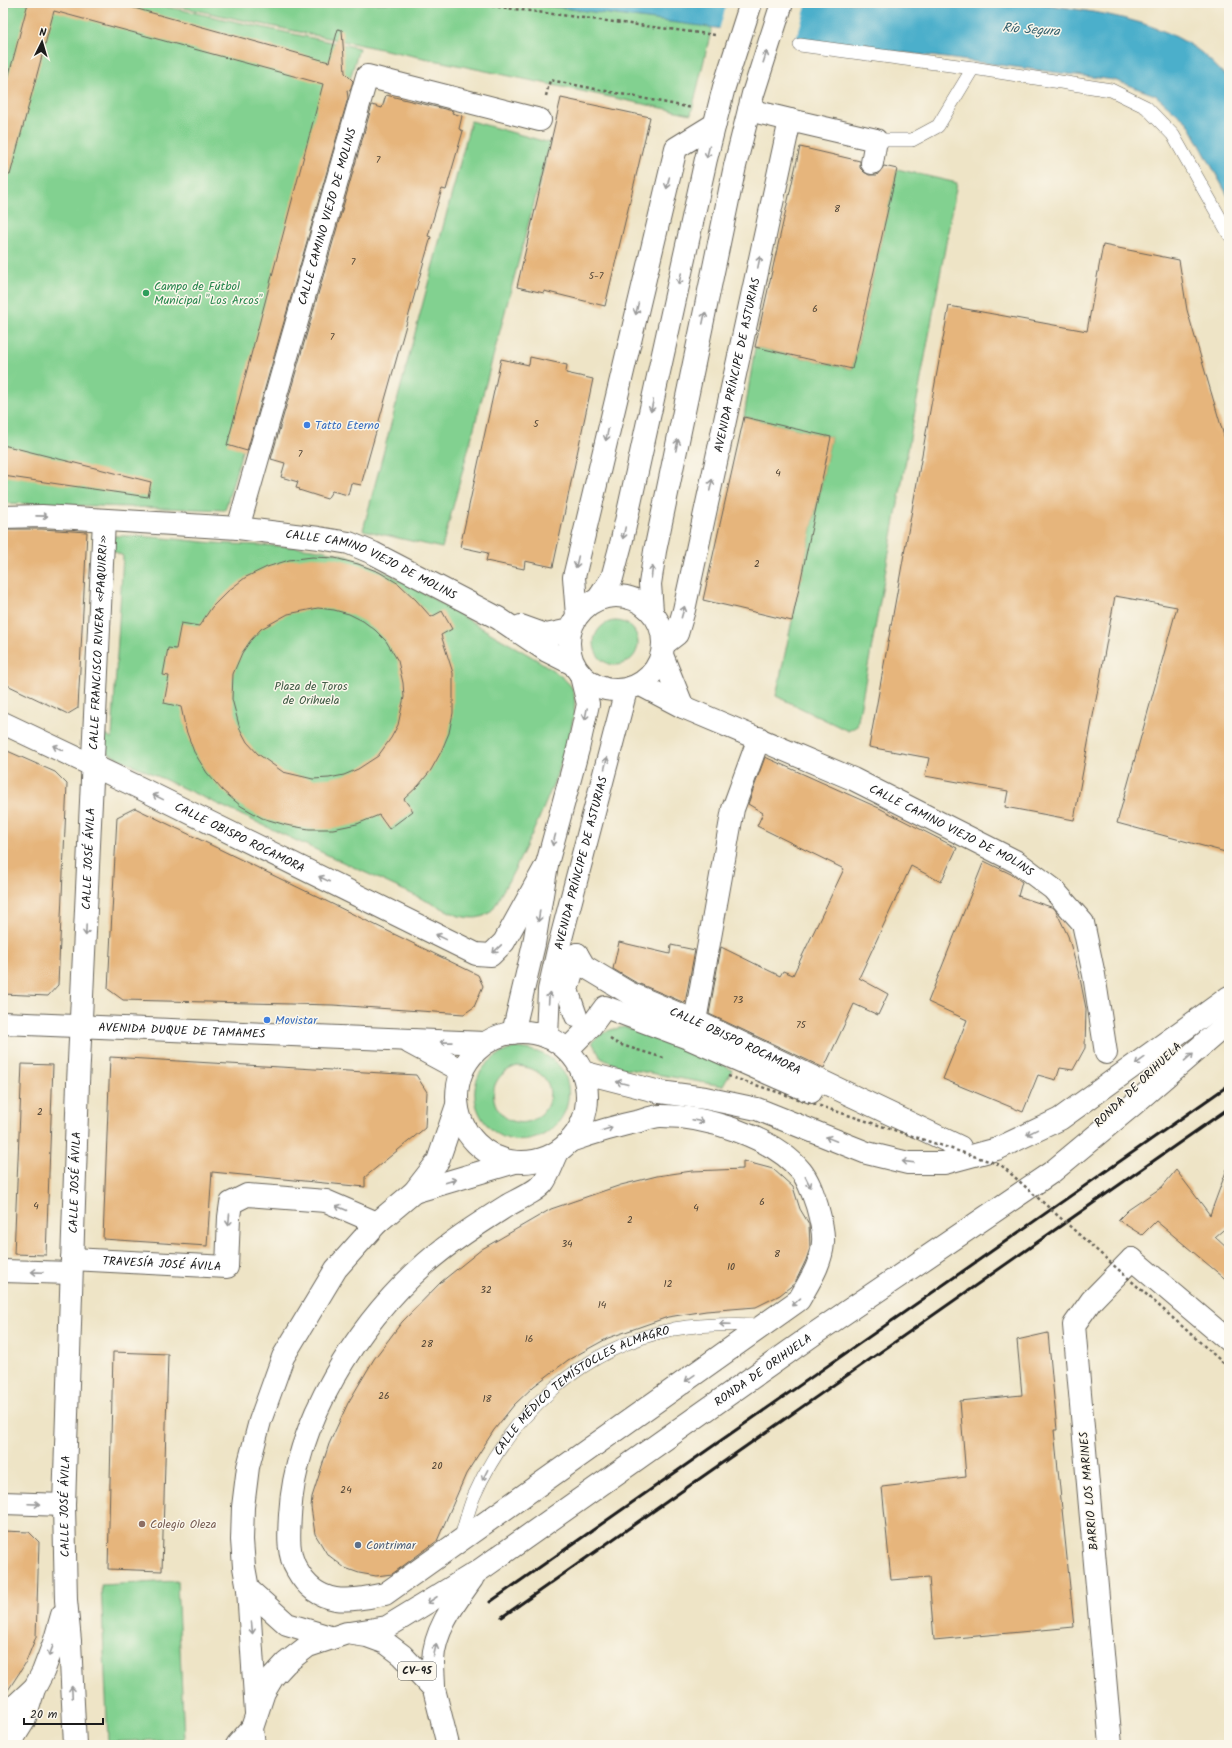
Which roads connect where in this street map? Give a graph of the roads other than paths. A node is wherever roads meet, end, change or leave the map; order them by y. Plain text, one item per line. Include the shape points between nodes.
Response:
1 (751, 3) edge
2 (782, 3) edge
3 (800, 45) dead end
4 (973, 68) junction
5 (751, 102) junction
6 (707, 117) junction
7 (540, 120) road end
8 (790, 120) junction
9 (876, 140) junction
10 (872, 163) dead end
11 (1229, 234) edge
12 (3, 517) edge
13 (104, 520) junction
14 (238, 528) junction
15 (598, 599) junction
16 (652, 611) junction
17 (498, 618) junction
18 (573, 623) junction
19 (663, 649) junction
20 (577, 670) junction
21 (633, 687) junction
22 (683, 707) junction
23 (3, 723) edge
24 (760, 738) junction
25 (93, 765) junction
26 (547, 864) junction
27 (1229, 997) edge
28 (1229, 1004) edge
29 (576, 1016) dead end
30 (695, 1021) junction
31 (1229, 1022) edge
32 (3, 1023) edge
33 (82, 1026) junction
34 (513, 1033) junction
35 (547, 1037) junction
36 (408, 1041) junction
37 (485, 1043) junction
38 (567, 1050) junction
39 (1106, 1053) dead end
40 (462, 1071) junction
41 (582, 1072) junction
42 (835, 1102) dead end
43 (456, 1105) junction
44 (564, 1147) junction
45 (960, 1148) dead end
46 (515, 1162) junction
47 (1052, 1172) junction
48 (414, 1192) junction
49 (377, 1223) junction
50 (72, 1266) junction
51 (3, 1271) edge
52 (764, 1326) junction
53 (1229, 1341) edge
54 (3, 1503) edge
55 (64, 1505) junction
56 (460, 1540) junction
57 (477, 1572) junction
58 (248, 1589) junction
59 (66, 1600) junction
60 (338, 1635) junction
61 (34, 1689) junction
62 (434, 1689) junction
63 (3, 1717) edge
64 (254, 1729) edge
65 (9, 1745) edge
66 (75, 1745) edge
67 (237, 1745) edge
68 (448, 1745) edge
69 (1111, 1745) edge

1 - 6 street via 724,87
5 -> 2 street
3 - 4 lane
4 - 9 lane via 938,126 912,140
4 - 11 lane via 1111,90 1146,107 1173,135
5 - 8 street
16 -> 5 street via 650,584 655,551 735,166
6 -> 15 street via 621,544 612,578
6 -> 18 street via 676,148 574,577
7 - 14 street, CALLE CAMINO VIEJO DE MOLINS via 367,76
8 - 9 street
19 -> 8 street, AVENIDA PRÍNCIPE DE ASTURIAS via 677,634 684,610
9 - 10 street
12 -> 13 street, CALLE CAMINO VIEJO DE MOLINS via 42,516
13 - 14 street, CALLE CAMINO VIEJO DE MOLINS
13 - 25 street, CALLE FRANCISCO RIVERA «PAQUIRRI»
14 - 17 street, CALLE CAMINO VIEJO DE MOLINS via 349,543
15 - 16 street via 612,596 627,597
15 - 18 street via 586,606
16 - 19 street via 663,632
17 - 18 street, CALLE CAMINO VIEJO DE MOLINS via 546,635
17 - 20 street, CALLE CAMINO VIEJO DE MOLINS
18 - 20 street via 569,653
19 - 21 street via 652,675
19 - 22 street
20 - 21 street via 591,684 602,689
20 -> 26 street via 588,704
21 - 22 street, CALLE CAMINO VIEJO DE MOLINS
35 -> 21 street, AVENIDA PRÍNCIPE DE ASTURIAS via 549,990 558,950
22 - 24 street, CALLE CAMINO VIEJO DE MOLINS
25 -> 23 street, CALLE OBISPO ROCAMORA
24 - 30 street via 733,809
24 - 39 street, CALLE CAMINO VIEJO DE MOLINS via 853,779 1017,862 1053,889 1083,923
26 -> 25 street, CALLE OBISPO ROCAMORA via 504,942 491,955 476,954
25 -> 33 street, CALLE JOSÉ ÁVILA
26 -> 34 street via 534,944
27 -> 41 street via 1060,1119 997,1149 945,1163 908,1163 867,1153 757,1110 705,1098 660,1092
28 - 47 street, RONDA DE ORIHUELA via 1184,1041 1116,1105
29 - 30 street, CALLE OBISPO ROCAMORA via 568,990 576,954 584,966 595,974 629,993
30 - 45 street, CALLE OBISPO ROCAMORA
47 -> 31 street, RONDA DE ORIHUELA
32 - 33 street, AVENIDA DUQUE DE TAMAMES
33 - 36 street, AVENIDA DUQUE DE TAMAMES
33 - 50 street, CALLE JOSÉ ÁVILA
34 - 35 street
34 - 37 street via 498,1036
35 - 38 street
37 -> 36 street, AVENIDA DUQUE DE TAMAMES
36 - 40 street, AVENIDA DUQUE DE TAMAMES
37 - 40 street via 471,1056
38 - 41 street
38 - 42 street, CALLE OBISPO ROCAMORA via 591,1026 605,1007 688,1038
40 - 43 street
41 - 44 street via 587,1090 586,1109 581,1126
43 - 46 street via 463,1126 475,1144 487,1153
43 - 48 street via 438,1161
44 - 46 street via 538,1161
44 -> 52 street via 610,1128 659,1116 695,1120 724,1127 756,1138 783,1152 802,1171 809,1185 819,1214 824,1242 816,1270 799,1300
44 - 56 street via 542,1184 445,1247 402,1285 350,1352 330,1383 317,1410 294,1474 289,1538 294,1565 305,1582 327,1597 353,1600 386,1594
48 -> 46 street
47 - 57 street, RONDA DE ORIHUELA via 814,1334
48 - 49 street
49 -> 50 street, TRAVESÍA JOSÉ ÁVILA via 326,1201 246,1195 232,1203 227,1267
49 - 58 street via 336,1269 311,1308 283,1357 260,1421 248,1467 243,1506 242,1540
50 -> 51 street
50 - 55 street, CALLE JOSÉ ÁVILA
52 -> 56 street
52 -> 56 lane, CALLE MÉDICO TEMÍSTOCLES ALMAGRO via 718,1324 674,1330 630,1342 590,1362 553,1389 520,1420 494,1457 474,1497
53 - 69 street, BARRIO LOS MARINES via 1132,1259 1091,1301 1074,1325
54 -> 55 street
55 - 59 street, CALLE JOSÉ ÁVILA
57 -> 60 street, RONDA DE ORIHUELA via 387,1627
62 -> 57 street, RONDA DE ORIHUELA via 433,1659 441,1630 449,1612
58 - 60 street via 288,1624
58 -> 64 street
59 -> 61 street, CALLE JOSÉ ÁVILA via 54,1643
66 -> 59 street, CALLE JOSÉ ÁVILA
60 - 62 street, CV-95 via 367,1636 386,1643 402,1655
60 - 64 street via 308,1646 273,1676 264,1692
61 - 63 street, CALLE JOSÉ ÁVILA
61 - 65 street, CALLE JOSÉ ÁVILA via 24,1720
62 - 68 street, CV-95
64 - 67 street

